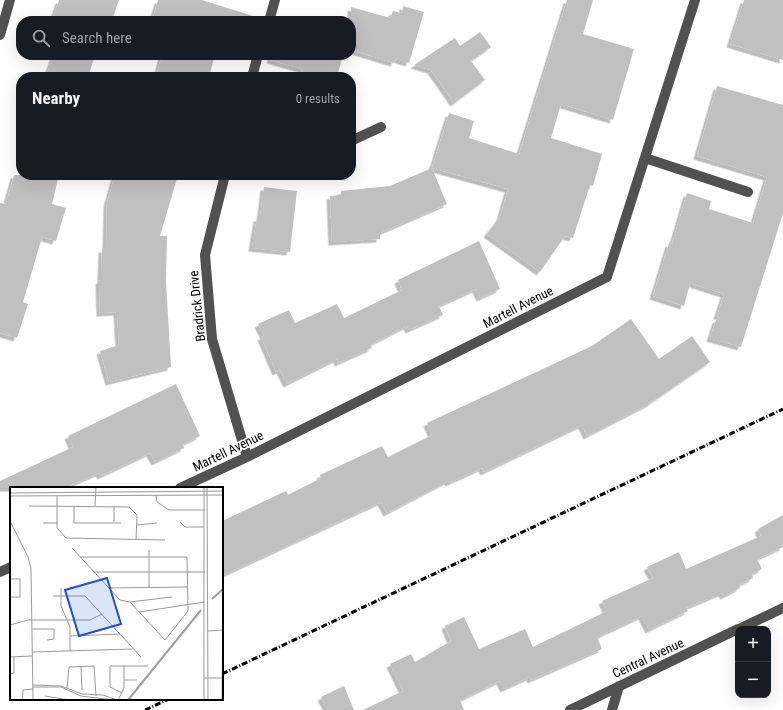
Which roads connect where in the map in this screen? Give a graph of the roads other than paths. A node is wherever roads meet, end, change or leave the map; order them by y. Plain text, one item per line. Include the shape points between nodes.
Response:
1 (10, 0) edge
2 (275, 0) edge
3 (695, 0) edge
4 (270, 16) edge
5 (0, 36) edge
6 (257, 60) edge
7 (253, 72) edge
8 (382, 128) dead end
9 (356, 139) edge
10 (645, 158) junction
11 (224, 180) edge
12 (748, 192) dead end
13 (247, 457) junction
14 (182, 487) edge
15 (10, 567) edge
16 (0, 572) edge
17 (783, 608) edge
18 (744, 626) edge
19 (735, 630) edge
20 (618, 686) junction
21 (570, 710) edge
22 (612, 710) edge

1 - 5 street
2 - 4 street
3 - 10 street, Martell Avenue
6 - 7 street
8 - 9 street
10 - 12 street
10 - 13 street, Martell Avenue via 607,277
11 - 13 street, Bradrick Drive via 205,255 212,339
13 - 14 street, Martell Avenue
15 - 16 street
17 - 18 street, Central Avenue
19 - 20 street, Central Avenue
20 - 21 street, Central Avenue
20 - 22 street

